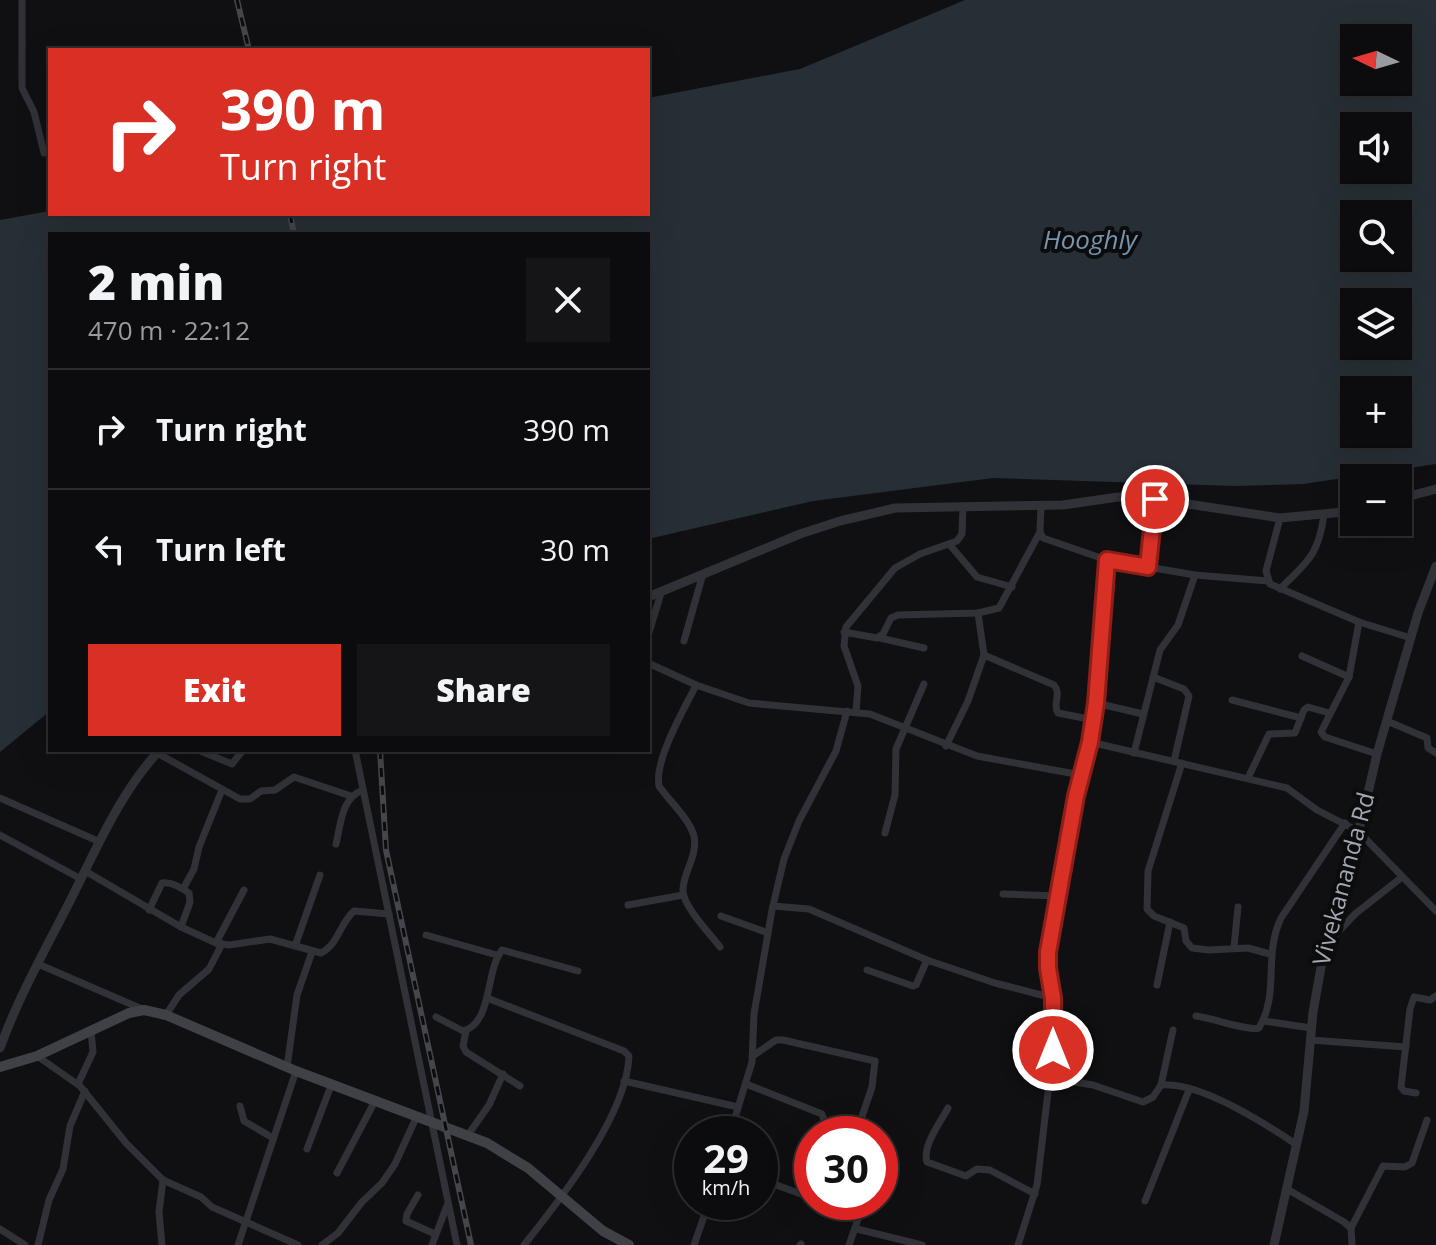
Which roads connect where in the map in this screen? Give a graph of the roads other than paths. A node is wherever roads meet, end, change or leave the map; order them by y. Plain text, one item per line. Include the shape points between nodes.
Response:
1 (22, 0) edge
2 (44, 153) dead end
3 (1436, 489) edge
4 (1412, 495) edge
5 (1155, 499) junction
6 (963, 506) junction
7 (1041, 506) junction
8 (1340, 513) edge
9 (1324, 515) junction
10 (1280, 518) junction
11 (1040, 532) junction
12 (950, 545) junction
13 (1107, 560) junction
14 (1436, 566) edge
15 (1148, 567) junction
16 (1195, 575) junction
17 (702, 577) junction
18 (1268, 581) junction
19 (1012, 587) junction
20 (1280, 589) junction
21 (661, 593) junction
22 (650, 596) edge
23 (978, 613) junction
24 (1359, 622) junction
25 (650, 629) edge
26 (844, 632) junction
27 (880, 638) junction
28 (1411, 638) junction
29 (684, 641) dead end
30 (924, 648) dead end
31 (984, 655) junction
32 (1302, 656) dead end
33 (650, 664) edge
34 (1153, 677) junction
35 (1349, 677) junction
36 (924, 684) dead end
37 (696, 685) junction
38 (1232, 700) dead end
39 (1096, 703) junction
40 (851, 712) junction
41 (1329, 713) junction
42 (1143, 714) junction
43 (1301, 718) junction
44 (1094, 720) junction
45 (1387, 721) junction
46 (903, 730) junction
47 (1090, 742) junction
48 (946, 746) junction
49 (158, 752) edge
50 (203, 752) edge
51 (241, 752) edge
52 (355, 752) edge
53 (1134, 753) junction
54 (1436, 753) edge
55 (1377, 754) junction
56 (1178, 762) junction
57 (1081, 775) junction
58 (1248, 778) junction
59 (222, 790) junction
60 (363, 790) junction
61 (351, 796) junction
62 (0, 798) edge
63 (1345, 823) junction
64 (1358, 831) junction
65 (885, 833) dead end
66 (0, 835) edge
67 (100, 842) junction
68 (336, 844) dead end
69 (83, 875) junction
70 (320, 875) dead end
71 (1402, 877) junction
72 (183, 889) junction
73 (244, 890) dead end
74 (1003, 894) dead end
75 (683, 895) junction
76 (1059, 896) junction
77 (628, 905) dead end
78 (773, 906) junction
79 (1238, 907) dead end
80 (1435, 907) edge
81 (149, 910) junction
82 (389, 914) junction
83 (721, 916) dead end
84 (1170, 922) junction
85 (181, 927) junction
86 (768, 933) junction
87 (426, 935) dead end
88 (219, 944) junction
89 (295, 946) junction
90 (720, 947) dead end
91 (1234, 947) junction
92 (1322, 949) junction
93 (312, 952) junction
94 (1270, 954) junction
95 (497, 955) junction
96 (927, 960) junction
97 (38, 964) junction
98 (867, 970) dead end
99 (578, 971) dead end
100 (1157, 985) dead end
101 (1436, 996) edge
102 (487, 998) junction
103 (1053, 998) junction
104 (144, 1010) junction
105 (166, 1015) junction
106 (1196, 1016) dead end
107 (436, 1017) dead end
108 (1264, 1021) junction
109 (1311, 1028) junction
110 (1173, 1030) dead end
111 (91, 1031) junction
112 (466, 1031) junction
113 (1310, 1040) junction
114 (1406, 1047) junction
115 (0, 1048) edge
116 (754, 1055) junction
117 (37, 1056) junction
118 (0, 1067) edge
119 (291, 1069) junction
120 (503, 1074) junction
121 (1049, 1078) junction
122 (624, 1081) junction
123 (332, 1083) junction
124 (78, 1084) junction
125 (746, 1084) junction
126 (1161, 1085) junction
127 (520, 1086) dead end
128 (1189, 1090) junction
129 (85, 1091) junction
130 (1416, 1093) dead end
131 (375, 1101) junction
132 (240, 1106) dead end
133 (738, 1107) junction
134 (948, 1108) dead end
135 (735, 1116) edge
136 (823, 1116) edge
137 (862, 1116) edge
138 (416, 1118) junction
139 (1427, 1120) dead end
140 (432, 1124) junction
141 (468, 1135) junction
142 (273, 1138) junction
143 (1297, 1145) junction
144 (307, 1149) dead end
145 (337, 1173) dead end
146 (163, 1180) junction
147 (1287, 1189) junction
148 (1035, 1194) junction
149 (418, 1195) dead end
150 (561, 1198) junction
151 (1145, 1201) dead end
152 (448, 1203) junction
153 (703, 1220) edge
154 (859, 1220) edge
155 (247, 1221) junction
156 (1351, 1228) junction
157 (0, 1229) edge
158 (857, 1229) junction
159 (435, 1234) junction
160 (25, 1245) edge
161 (38, 1245) edge
162 (162, 1245) edge
163 (238, 1245) edge
164 (298, 1245) edge
165 (322, 1245) edge
166 (432, 1245) edge
167 (457, 1245) edge
168 (524, 1245) edge
169 (629, 1245) edge
170 (694, 1245) edge
171 (849, 1245) edge
172 (922, 1245) edge
173 (1018, 1245) edge
174 (1274, 1245) edge
175 (1352, 1245) edge

1 - 2 street via 22,88
3 - 4 street
5 - 7 street via 1118,497
5 - 10 street
5 - 15 street
6 - 7 street
6 - 12 street via 962,534
6 - 17 street via 868,513 800,534
7 - 11 street
8 - 9 street
9 - 10 street
9 - 20 street via 1321,540 1312,556
10 - 18 street
11 - 13 street via 1050,541
11 - 19 street
12 - 19 street via 977,577
12 - 26 street via 895,568
13 - 15 street
13 - 39 street
14 - 28 street, Vivekananda Rd
15 - 16 street
16 - 18 street
16 - 34 street
17 - 21 street
17 - 29 street
18 - 20 street
19 - 23 street via 999,608
20 - 24 street
21 - 22 street
21 - 25 street
23 - 27 street via 898,615
23 - 31 street
24 - 28 street
24 - 35 street
26 - 27 street
26 - 40 street via 858,686
27 - 30 street
28 - 45 street, Vivekananda Rd
31 - 44 street via 1054,685 1060,715
31 - 48 street
32 - 35 street
33 - 37 street
34 - 42 street
34 - 56 street via 1189,696
35 - 41 street
36 - 46 street
37 - 40 street via 749,703
37 - 75 street via 657,780 694,836
38 - 43 street
39 - 42 street
39 - 44 street
40 - 46 street via 881,718
40 - 78 street via 788,847
41 - 43 street via 1308,707
41 - 55 street via 1322,735
42 - 53 street
43 - 58 street via 1294,734 1266,737
44 - 47 street
45 - 54 street via 1427,738 1428,748
45 - 55 street, Vivekananda Rd
46 - 48 street
46 - 65 street
47 - 53 street
47 - 57 street
48 - 57 street
49 - 59 street
49 - 67 street
50 - 51 street via 232,764
52 - 60 street
53 - 56 street
55 - 64 street, Vivekananda Rd
56 - 58 street
56 - 84 street via 1146,881 1147,909
57 - 76 street
58 - 63 street via 1287,788
59 - 61 street via 246,800 294,777
59 - 72 street
60 - 61 street
60 - 82 street
61 - 68 street
62 - 67 street
63 - 64 street
63 - 94 street via 1281,918
64 - 71 street
64 - 92 street, Vivekananda Rd
66 - 69 street
67 - 69 street
69 - 81 street
69 - 97 street
70 - 89 street
71 - 80 street
71 - 92 street
72 - 81 street via 162,883
72 - 85 street via 190,902
73 - 88 street
74 - 76 street
75 - 77 street
75 - 90 street
76 - 103 street via 1048,952
78 - 86 street
78 - 96 street via 809,909
79 - 91 street
81 - 85 street
82 - 93 street via 354,911 331,947
82 - 140 street
83 - 86 street
84 - 91 street via 1184,928 1192,948
84 - 100 street
85 - 88 street
86 - 116 street via 754,1014
87 - 95 street
88 - 89 street via 270,939
88 - 105 street via 209,969 179,995
89 - 93 street
91 - 94 street
92 - 109 street, Vivekananda Rd
93 - 119 street via 297,995
94 - 108 street via 1271,992
95 - 99 street via 504,949
95 - 102 street
96 - 98 street via 914,986
96 - 103 street
97 - 104 street
97 - 115 street
101 - 114 street via 1414,997
102 - 112 street
102 - 122 street via 624,1051 629,1061
103 - 121 street
104 - 105 main road
104 - 111 main road
105 - 119 main road
106 - 108 street via 1252,1030
107 - 112 street
108 - 109 street
109 - 113 street, Vivekananda Rd
110 - 126 street
111 - 117 main road
111 - 124 street via 93,1052
112 - 120 street via 466,1052
113 - 114 street
113 - 143 street, Vivekananda Rd
114 - 130 street via 1401,1087
116 - 125 street
116 - 137 street via 783,1040 875,1061
117 - 118 main road
117 - 124 street
119 - 123 main road
119 - 142 street
120 - 127 street
120 - 141 street
121 - 126 street via 1143,1102
121 - 148 street
122 - 133 street
122 - 150 street via 614,1110
123 - 131 main road
123 - 144 street
124 - 129 street
125 - 133 street
125 - 136 street
126 - 128 street
128 - 143 street via 1247,1113
128 - 151 street
129 - 146 street
129 - 161 street via 70,1126 63,1169
131 - 138 main road
131 - 145 street
132 - 142 street via 244,1121
133 - 135 street
134 - 148 street via 924,1155 927,1162 966,1176 977,1169 990,1170
138 - 140 main road
138 - 165 street via 382,1183
139 - 156 street via 1412,1163 1383,1166
140 - 141 main road
140 - 152 street
141 - 150 main road via 528,1168
142 - 155 street
143 - 147 street, Vivekananda Rd
146 - 155 street
146 - 162 street
147 - 156 street
147 - 174 street, Vivekananda Rd
148 - 173 street
149 - 159 street via 406,1221
150 - 168 street
150 - 169 main road
152 - 159 street
152 - 167 street
153 - 170 street
154 - 158 street
155 - 163 street
155 - 164 street
156 - 175 street
157 - 160 street
158 - 171 street
158 - 172 street
159 - 166 street

